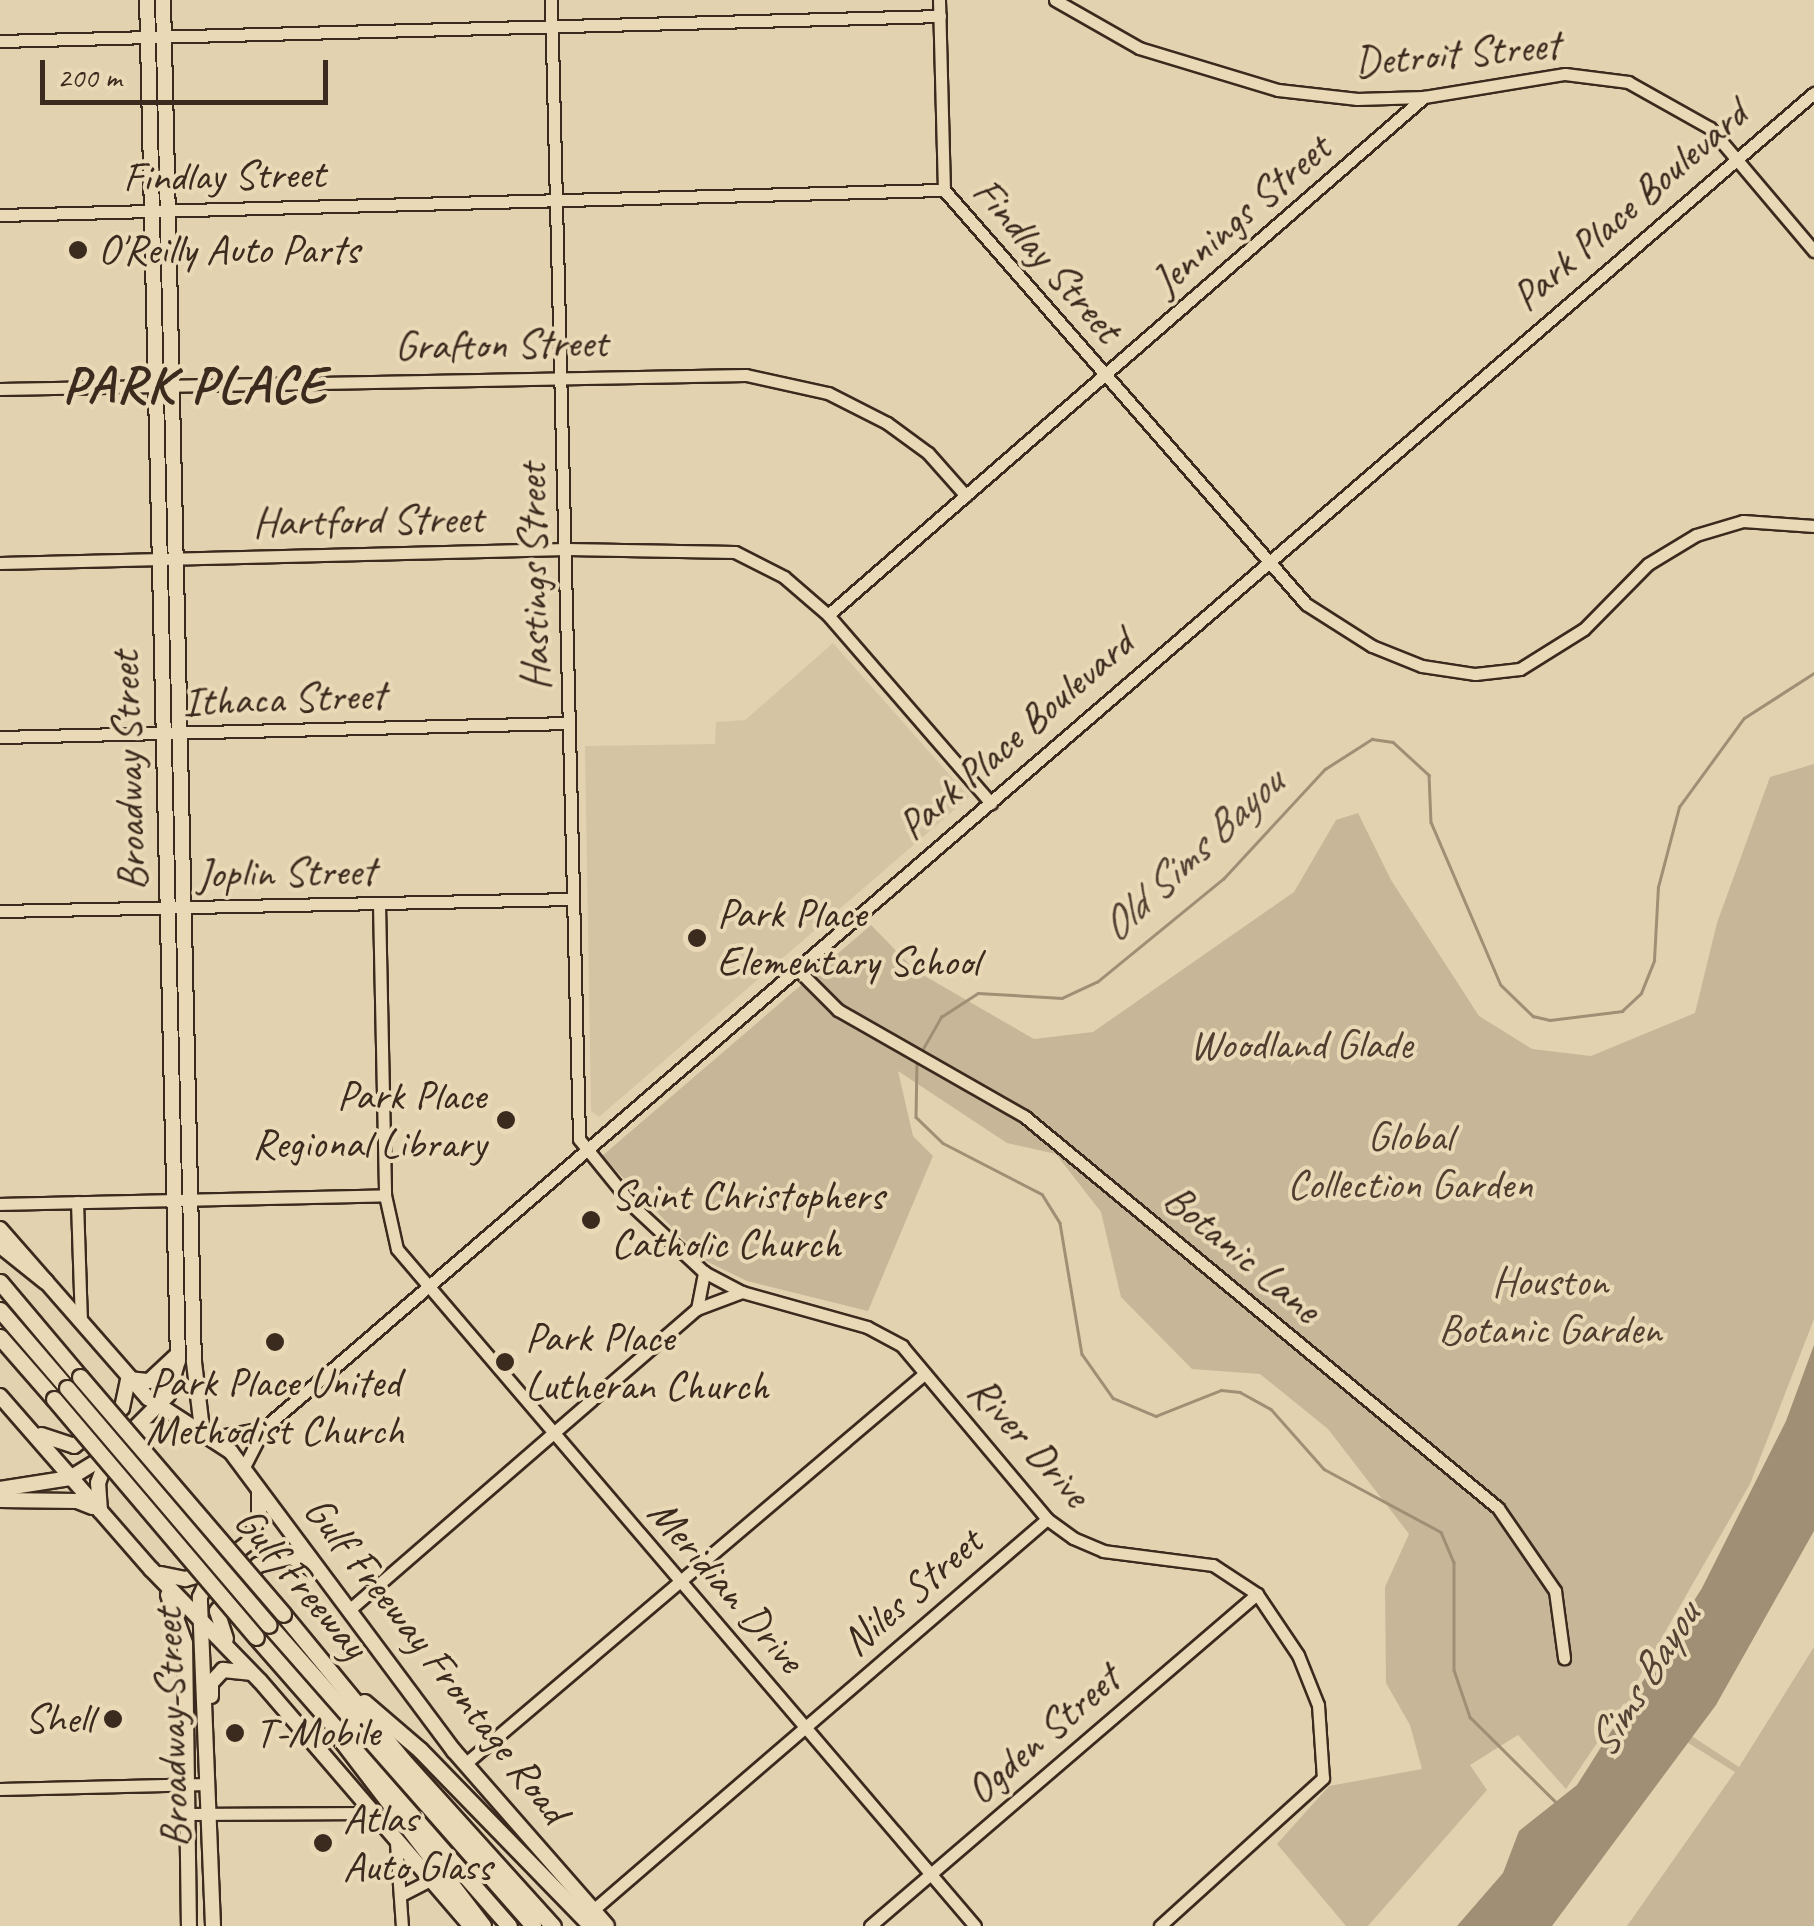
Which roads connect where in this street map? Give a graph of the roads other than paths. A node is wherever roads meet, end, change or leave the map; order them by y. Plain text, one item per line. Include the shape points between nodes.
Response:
1 (147, 0) edge
2 (163, 0) edge
3 (552, 0) edge
4 (939, 0) edge
5 (1055, 0) edge
6 (940, 16) junction
7 (552, 27) junction
8 (164, 37) junction
9 (148, 38) junction
10 (0, 41) edge
11 (1814, 93) edge
12 (1424, 97) junction
13 (1738, 158) junction
14 (944, 190) junction
15 (558, 200) junction
16 (160, 210) junction
17 (0, 215) edge
18 (1814, 251) edge
19 (562, 375) junction
20 (1106, 377) junction
21 (164, 384) junction
22 (0, 389) edge
23 (966, 496) junction
24 (1814, 526) edge
25 (566, 549) junction
26 (167, 559) junction
27 (0, 563) edge
28 (1268, 563) junction
29 (828, 615) junction
30 (569, 723) junction
31 (163, 734) junction
32 (180, 734) junction
33 (0, 737) edge
34 (991, 804) junction
35 (572, 899) junction
36 (378, 904) junction
37 (168, 907) junction
38 (184, 907) junction
39 (0, 912) edge
40 (796, 970) junction
41 (180, 1092) junction
42 (586, 1149) junction
43 (385, 1195) junction
44 (182, 1199) junction
45 (77, 1202) junction
46 (0, 1204) edge
47 (0, 1229) edge
48 (0, 1245) edge
49 (704, 1272) junction
50 (45, 1281) junction
51 (0, 1282) edge
52 (426, 1289) junction
53 (742, 1292) junction
54 (697, 1309) junction
55 (0, 1310) edge
56 (81, 1320) junction
57 (0, 1336) edge
58 (178, 1342) junction
59 (924, 1374) junction
60 (128, 1379) junction
61 (61, 1394) junction
62 (0, 1396) edge
63 (159, 1406) junction
64 (264, 1428) junction
65 (32, 1429) junction
66 (138, 1432) junction
67 (208, 1433) junction
68 (553, 1434) junction
69 (109, 1454) junction
70 (244, 1467) junction
71 (70, 1478) junction
72 (0, 1489) edge
73 (258, 1492) junction
74 (0, 1500) edge
75 (100, 1510) junction
76 (1046, 1519) junction
77 (151, 1569) junction
78 (211, 1572) junction
79 (323, 1576) junction
80 (679, 1582) junction
81 (1257, 1594) junction
82 (349, 1610) junction
83 (200, 1618) junction
84 (276, 1620) junction
85 (230, 1648) junction
86 (1564, 1658) dead end
87 (255, 1676) junction
88 (338, 1680) junction
89 (204, 1711) junction
90 (330, 1718) junction
91 (805, 1729) junction
92 (466, 1763) junction
93 (186, 1784) junction
94 (207, 1784) junction
95 (350, 1787) junction
96 (0, 1789) edge
97 (372, 1813) junction
98 (188, 1814) junction
99 (210, 1814) junction
100 (336, 1814) junction
101 (396, 1843) junction
102 (931, 1874) junction
103 (429, 1882) junction
104 (401, 1895) junction
105 (592, 1918) edge
106 (189, 1926) edge
107 (213, 1926) edge
108 (402, 1926) edge
109 (471, 1926) edge
110 (483, 1926) edge
111 (509, 1926) edge
112 (533, 1926) edge
113 (554, 1926) edge
114 (607, 1926) edge
115 (870, 1926) edge
116 (975, 1926) edge
117 (1160, 1926) edge

1 - 9 main road, Broadway Street
2 - 8 main road, Broadway Street
3 - 7 street, Hastings Street
4 - 6 street
5 - 12 street, Detroit Street via 1139,48 1234,80 1319,96
6 - 7 street
6 - 14 street
7 - 8 street
7 - 15 street, Hastings Street
8 - 9 street
8 - 16 main road, Broadway Street
9 - 10 street
9 - 16 main road, Broadway Street
11 - 13 street, Park Place Boulevard
12 - 13 street, Detroit Street via 1565,74 1628,82 1682,107
12 - 20 street, Jennings Street
13 - 18 street, Detroit Street
13 - 28 street, Park Place Boulevard
14 - 15 street, Findlay Street
14 - 20 street, Findlay Street
15 - 16 street, Findlay Street
15 - 19 street, Hastings Street
16 - 17 street, Findlay Street
16 - 21 main road, Broadway Street
19 - 21 street, Grafton Street
19 - 23 street, Grafton Street via 746,375 828,393 928,453
19 - 25 street, Hastings Street
20 - 23 street, Jennings Street
20 - 28 street, Findlay Street
21 - 22 street, Grafton Street
21 - 26 main road, Broadway Street
23 - 29 street, Jennings Street
24 - 28 street, Findlay Street via 1768,520 1696,535 1648,564 1550,654 1498,673 1422,666 1372,646 1306,604
25 - 26 street, Hartford Street
25 - 29 street, Hartford Street via 734,552 784,577
25 - 30 street, Hastings Street
26 - 27 street, Hartford Street
26 - 31 main road, Broadway Street
26 - 32 main road, Broadway Street
28 - 34 street, Park Place Boulevard
29 - 34 street, Hartford Street
30 - 32 street, Ithaca Street
30 - 35 street, Hastings Street
31 - 32 street, Ithaca Street
31 - 33 street, Ithaca Street
31 - 37 main road, Broadway Street
32 - 38 main road, Broadway Street
34 - 40 street, Park Place Boulevard
35 - 36 street, Joplin Street
35 - 42 street, Hastings Street via 575,1126
36 - 38 street, Joplin Street
36 - 43 street, Meridian Drive
37 - 38 street, Joplin Street
37 - 39 street, Joplin Street
37 - 41 main road, Broadway Street
38 - 41 main road, Broadway Street
40 - 42 street, Park Place Boulevard
40 - 86 street, Botanic Lane via 852,1018 983,1089 1498,1508 1555,1590
41 - 44 main road, Broadway Street
42 - 49 street, River Drive via 634,1207
42 - 52 street, Park Place Boulevard
43 - 44 street
43 - 52 street, Meridian Drive via 396,1249
44 - 45 street
44 - 58 main road, Broadway Street
44 - 67 main road, Broadway Street via 194,1362
45 - 46 street
45 - 56 street
47 - 50 main road, Gulf Freeway Frontage Road
48 - 50 highway
49 - 53 street, River Drive
49 - 54 street
50 - 56 main road, Gulf Freeway Frontage Road
51 - 84 highway, Gulf Freeway, bridge
52 - 64 street, Park Place Boulevard
52 - 68 street, Meridian Drive
53 - 54 street
53 - 59 street, River Drive via 867,1327 902,1346
54 - 68 street
55 - 61 highway, Gulf Freeway
56 - 60 main road, Gulf Freeway Frontage Road
57 - 61 highway, Gulf Freeway
58 - 60 main road via 165,1373 150,1381
58 - 63 main road, Broadway Street via 176,1372
59 - 76 street, River Drive
59 - 80 street
60 - 63 main road, Gulf Freeway Frontage Road
60 - 65 main road via 122,1408 74,1446
61 - 84 highway, Gulf Freeway, bridge
61 - 90 highway, Gulf Freeway, bridge via 256,1637
62 - 65 main road
63 - 66 main road, Broadway Street
63 - 67 main road, Gulf Freeway Frontage Road
64 - 67 street
64 - 70 street, Park Place Boulevard
65 - 71 main road
66 - 67 main road via 171,1424
66 - 69 main road, Broadway Street
67 - 70 main road, Gulf Freeway Frontage Road
68 - 80 street, Meridian Drive
68 - 82 street
69 - 71 main road
69 - 75 main road via 98,1483
70 - 73 main road, Gulf Freeway Frontage Road
71 - 72 main road
71 - 75 main road
73 - 78 main road, Broadway Street via 259,1516 248,1543
73 - 79 main road, Gulf Freeway Frontage Road
74 - 75 main road via 77,1501
75 - 77 main road
76 - 81 street, River Drive via 1103,1552 1213,1565
76 - 91 street, Niles Street
77 - 78 main road via 170,1579
77 - 83 main road
77 - 93 main road, Broadway Street via 178,1610 184,1635
78 - 83 main road, Broadway Street
79 - 82 main road, Gulf Freeway Frontage Road
79 - 85 main road via 291,1557 258,1565 218,1611
80 - 91 street, Meridian Drive
80 - 92 street
81 - 102 street, Ogden Street
81 - 117 street, River Drive via 1298,1655 1318,1706 1323,1778
82 - 92 main road, Gulf Freeway Frontage Road
83 - 85 main road
83 - 89 main road, Broadway Street
84 - 88 highway, Gulf Freeway
84 - 112 highway, Gulf Freeway
85 - 87 main road
87 - 89 main road via 240,1669 220,1673
87 - 95 main road
88 - 105 highway
88 - 113 highway, Gulf Freeway
89 - 94 main road, Broadway Street
90 - 110 highway via 352,1764
90 - 111 highway, Gulf Freeway
91 - 102 street, Meridian Drive
91 - 105 street, Niles Street
92 - 105 main road, Gulf Freeway Frontage Road
93 - 94 street
93 - 96 street
93 - 98 main road, Broadway Street
94 - 99 main road, Broadway Street
95 - 97 main road
95 - 100 street via 348,1803
97 - 100 street
97 - 101 main road
98 - 99 street
98 - 106 main road, Broadway Street
99 - 100 street
99 - 107 main road, Broadway Street
101 - 103 main road
101 - 104 street
102 - 115 street, Ogden Street
102 - 116 street, Meridian Drive
103 - 104 street
103 - 109 main road
104 - 108 street
105 - 114 main road, Gulf Freeway Frontage Road

